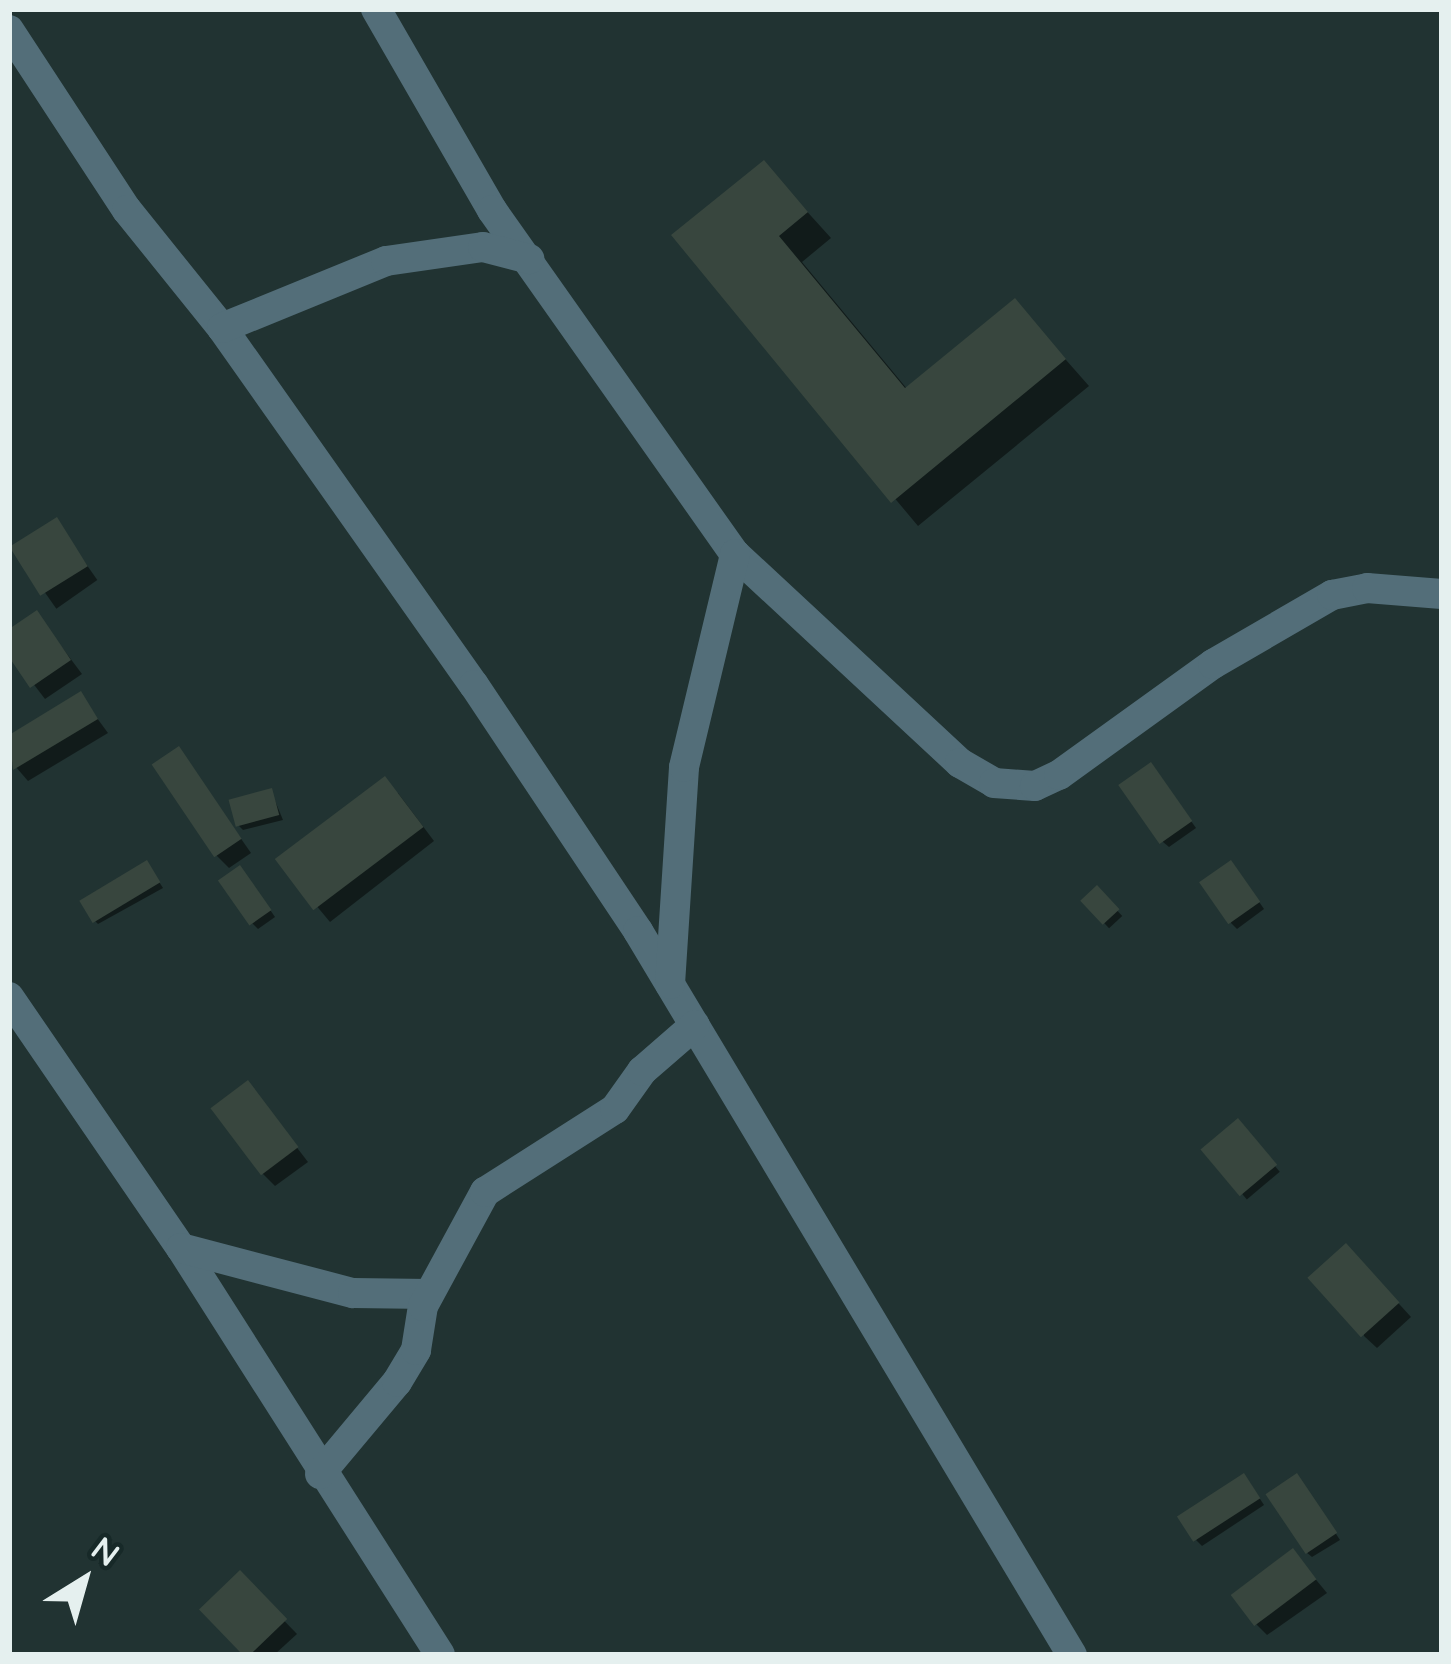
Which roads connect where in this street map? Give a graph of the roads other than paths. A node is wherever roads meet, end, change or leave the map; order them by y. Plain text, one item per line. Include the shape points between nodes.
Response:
1 (376, 9) edge
2 (9, 30) edge
3 (529, 259) junction
4 (222, 328) junction
5 (735, 554) junction
6 (1442, 594) edge
7 (670, 984) junction
8 (9, 997) edge
9 (695, 1025) junction
10 (182, 1248) junction
11 (429, 1294) junction
12 (320, 1474) junction
13 (440, 1655) edge
14 (1072, 1655) edge

1 - 3 street
2 - 4 street via 128,211
3 - 4 street via 483,247 386,261
3 - 5 street
4 - 7 street via 474,685
5 - 6 street via 960,763 1012,787 1036,786 1084,761 1300,609 1367,588
5 - 7 street via 684,766
7 - 9 street
8 - 10 street
9 - 11 street via 642,1071 615,1109 485,1192
9 - 14 street
10 - 11 street via 353,1293
10 - 12 street
11 - 12 street via 416,1351
12 - 13 street

